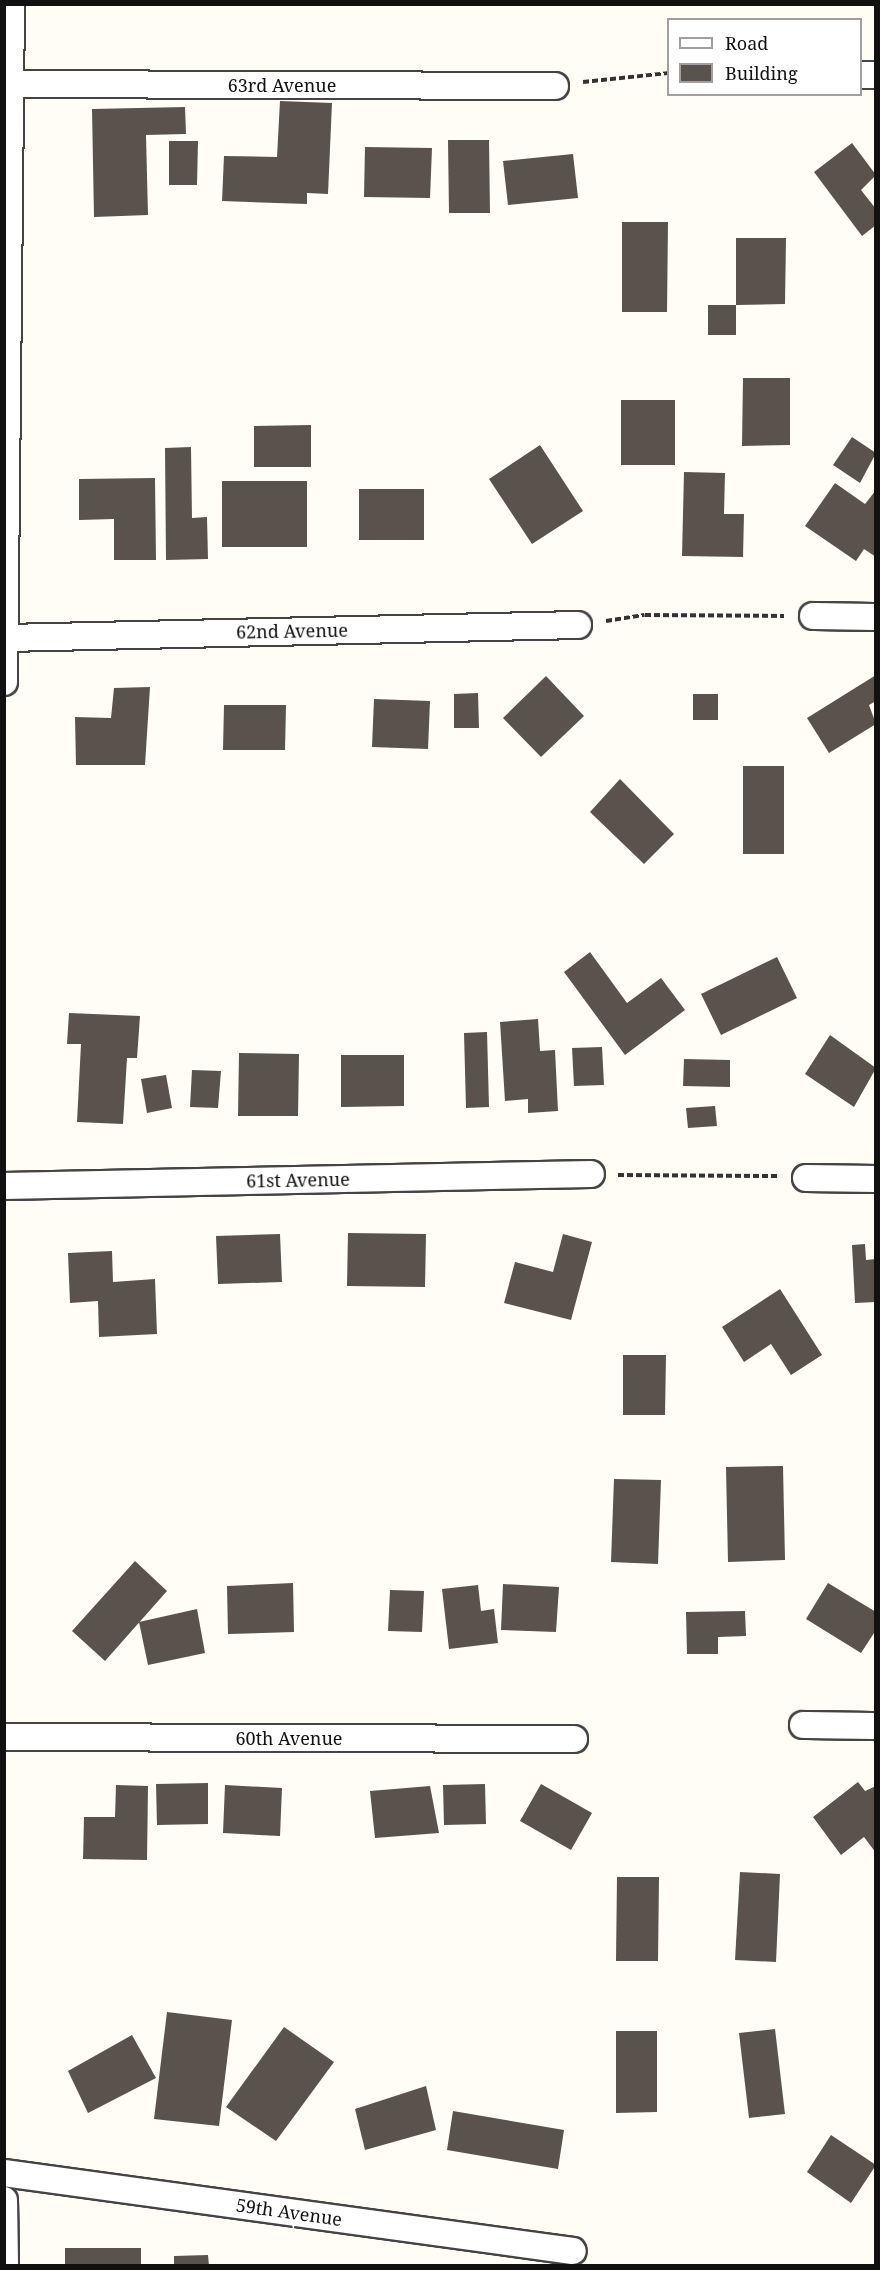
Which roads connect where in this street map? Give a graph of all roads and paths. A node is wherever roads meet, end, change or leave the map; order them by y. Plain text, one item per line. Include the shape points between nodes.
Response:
1 (10, 4) edge
2 (667, 73) edge
3 (9, 84) junction
4 (555, 87) joint
5 (5, 387) edge
6 (813, 616) joint
7 (876, 617) edge
8 (578, 625) joint
9 (6, 638) edge
10 (4, 682) edge
11 (591, 1174) joint
12 (806, 1178) joint
13 (876, 1179) edge
14 (4, 1186) edge
15 (803, 1725) dead end
16 (876, 1726) edge
17 (4, 1737) edge
18 (574, 1738) dead end
19 (4, 2172) edge
20 (4, 2199) edge
21 (573, 2251) dead end
22 (5, 2265) edge

1 - 3 street
2 - 4 path
3 - 4 street, 63rd Avenue
3 - 5 street
5 - 9 street
6 - 7 street
6 - 8 path via 645,615
8 - 9 street, 62nd Avenue
9 - 10 street
11 - 12 path
11 - 14 street, 61st Avenue
12 - 13 street
15 - 16 street
17 - 18 street, 60th Avenue
19 - 21 street, 59th Avenue
20 - 22 street

